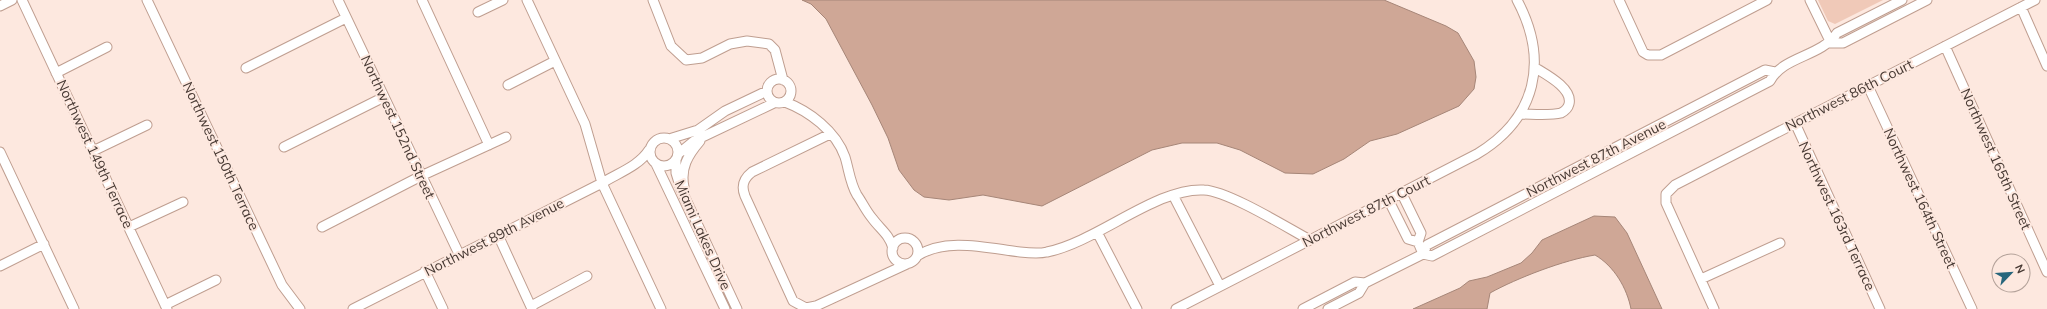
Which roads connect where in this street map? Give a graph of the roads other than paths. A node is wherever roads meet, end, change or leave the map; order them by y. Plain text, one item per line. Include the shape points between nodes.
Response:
1 (12, 0) edge
2 (22, 0) edge
3 (147, 0) edge
4 (338, 0) edge
5 (422, 0) edge
6 (503, 0) edge
7 (527, 0) edge
8 (653, 0) edge
9 (1517, 0) edge
10 (1619, 0) edge
11 (1767, 0) edge
12 (1810, 0) edge
13 (1902, 0) edge
14 (1927, 0) edge
15 (2035, 0) edge
16 (0, 6) edge
17 (2021, 7) junction
18 (478, 12) dead end
19 (346, 18) junction
20 (1831, 43) junction
21 (1945, 46) junction
22 (108, 47) dead end
23 (555, 61) junction
24 (778, 66) junction
25 (2047, 66) edge
26 (1534, 67) junction
27 (246, 68) dead end
28 (56, 73) junction
29 (783, 80) junction
30 (772, 81) junction
31 (508, 85) dead end
32 (1868, 86) junction
33 (767, 91) junction
34 (791, 94) junction
35 (384, 97) junction
36 (785, 102) junction
37 (774, 103) junction
38 (801, 108) junction
39 (1520, 114) junction
40 (1795, 124) junction
41 (147, 125) dead end
42 (830, 134) junction
43 (506, 137) dead end
44 (670, 138) junction
45 (703, 139) junction
46 (489, 145) junction
47 (284, 147) dead end
48 (649, 150) junction
49 (93, 151) junction
50 (0, 152) edge
51 (677, 157) junction
52 (654, 163) junction
53 (635, 164) junction
54 (421, 176) junction
55 (602, 183) junction
56 (1401, 192) junction
57 (685, 194) junction
58 (1173, 195) junction
59 (1388, 199) junction
60 (182, 202) dead end
61 (1410, 209) junction
62 (1397, 216) junction
63 (322, 227) dead end
64 (129, 228) junction
65 (886, 232) junction
66 (1097, 232) junction
67 (498, 234) junction
68 (905, 238) junction
69 (1310, 240) junction
70 (1418, 242) junction
71 (916, 243) junction
72 (1780, 243) dead end
73 (44, 244) junction
74 (931, 248) junction
75 (893, 252) junction
76 (459, 254) junction
77 (1423, 254) junction
78 (917, 256) junction
79 (907, 264) junction
80 (0, 266) edge
81 (425, 271) junction
82 (2047, 272) edge
83 (880, 275) junction
84 (587, 276) dead end
85 (1701, 279) junction
86 (216, 280) dead end
87 (1365, 283) junction
88 (1220, 286) junction
89 (166, 307) edge
90 (531, 308) edge
91 (74, 309) edge
92 (300, 309) edge
93 (352, 309) edge
94 (443, 309) edge
95 (661, 309) edge
96 (725, 309) edge
97 (738, 309) edge
98 (1137, 309) edge
99 (1176, 309) edge
100 (1303, 309) edge
101 (1328, 309) edge
102 (1714, 309) edge
103 (1880, 309) edge
104 (1972, 309) edge

1 - 16 street
2 - 28 street, Northwest 149th Terrace
3 - 92 street, Northwest 150th Terrace via 282,285
4 - 19 street, Northwest 152nd Street
5 - 46 street
6 - 18 street
7 - 23 street
8 - 24 street via 671,46 686,60 702,58 730,44 747,41 772,46
9 - 26 street, Northwest 87th Court via 1531,31
10 - 11 street via 1644,52 1648,55 1661,55
12 - 20 street
13 - 20 street, Northwest 87th Avenue via 1837,33
14 - 20 street, Northwest 87th Avenue via 1843,44
15 - 17 street, Northwest 86th Court
17 - 21 street, Northwest 86th Court
17 - 25 street
19 - 27 street
19 - 35 street, Northwest 152nd Street
20 - 77 street, Northwest 87th Avenue via 1775,72 1770,81 1688,124 1432,256
21 - 32 street, Northwest 86th Court
21 - 82 street, Northwest 165th Street
22 - 28 street
23 - 31 street
23 - 55 street via 585,124
24 - 29 street
24 - 30 street
26 - 39 street, Northwest 87th Court via 1531,88
26 - 39 street via 1565,90 1569,104 1564,111 1558,113
28 - 49 street, Northwest 149th Terrace
29 - 30 street
29 - 34 street via 790,86
30 - 33 street
32 - 40 street, Northwest 86th Court
32 - 104 street, Northwest 164th Street
33 - 37 street via 768,97
33 - 44 street via 724,111 698,130
34 - 36 street
34 - 38 street
35 - 47 street
35 - 54 street, Northwest 152nd Street
36 - 37 street
36 - 38 street
37 - 45 street
38 - 42 street
39 - 56 street, Northwest 87th Court via 1508,130 1486,148
40 - 85 street, Northwest 86th Court via 1675,185 1666,194 1666,203
40 - 103 street, Northwest 163rd Terrace
41 - 49 street
42 - 65 street via 839,144 845,157 854,189 872,218
42 - 83 street via 752,172 743,182 744,196 794,301 806,308 816,306
43 - 46 street
44 - 48 street via 657,139
44 - 51 street via 675,143
45 - 51 street via 694,142
45 - 57 street via 691,152 684,167
46 - 54 street
48 - 52 street
48 - 53 street, Northwest 89th Avenue
49 - 64 street, Northwest 149th Terrace
50 - 73 street
51 - 52 street via 669,165
51 - 57 street, Miami Lakes Drive via 675,167 678,181
52 - 53 street, Northwest 89th Avenue
52 - 96 street, Miami Lakes Drive
53 - 55 street, Northwest 89th Avenue
54 - 63 street
54 - 76 street, Northwest 152nd Street
55 - 67 street, Northwest 89th Avenue
55 - 95 street
56 - 59 street, Northwest 87th Court
56 - 61 street
57 - 97 street, Miami Lakes Drive
58 - 66 street
58 - 69 street via 1189,190 1219,193
58 - 88 street
59 - 62 street
59 - 69 street, Northwest 87th Court
60 - 64 street
61 - 62 street
61 - 70 street via 1421,233
62 - 70 street via 1408,239
64 - 89 street, Northwest 149th Terrace
65 - 68 street
65 - 75 street
66 - 74 street via 1076,243 1046,253 958,245
66 - 98 street
67 - 76 street, Northwest 89th Avenue
67 - 90 street
68 - 71 street
68 - 75 street via 897,241
69 - 88 street, Northwest 87th Court
70 - 77 street
71 - 74 street
71 - 78 street
72 - 85 street
73 - 80 street
73 - 91 street
74 - 78 street
75 - 79 street via 899,262
75 - 83 street via 890,266
76 - 81 street, Northwest 89th Avenue
77 - 87 street, Northwest 87th Avenue
78 - 79 street
79 - 83 street
81 - 93 street, Northwest 89th Avenue
81 - 94 street
84 - 90 street
85 - 102 street
86 - 89 street
87 - 100 street, Northwest 87th Avenue via 1355,282
87 - 101 street, Northwest 87th Avenue via 1359,293
88 - 99 street, Northwest 87th Court

